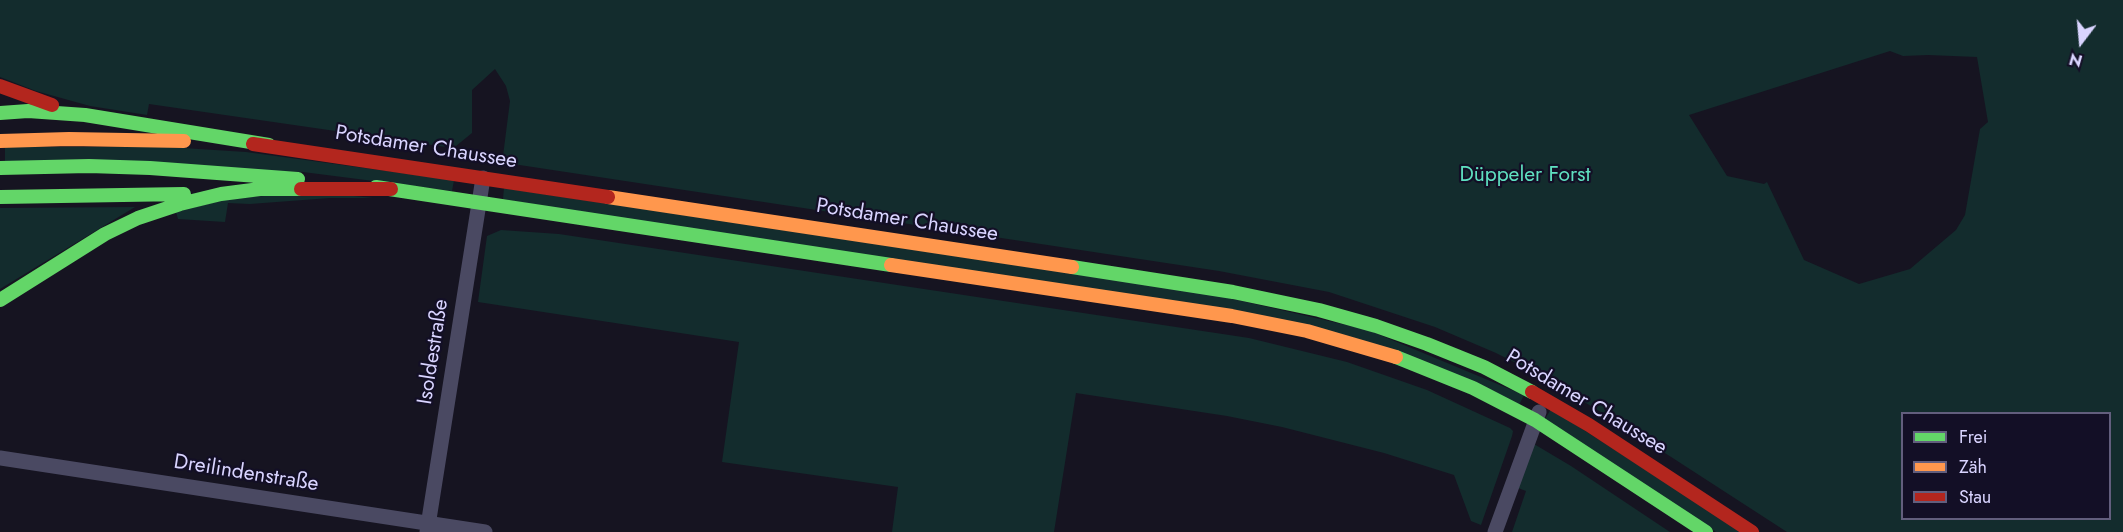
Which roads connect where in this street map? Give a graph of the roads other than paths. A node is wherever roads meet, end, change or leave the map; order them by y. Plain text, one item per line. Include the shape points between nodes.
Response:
1 (0, 86) edge
2 (0, 112) edge
3 (85, 115) junction
4 (0, 141) edge
5 (269, 145) junction
6 (0, 168) edge
7 (483, 178) junction
8 (391, 189) junction
9 (221, 194) junction
10 (0, 197) edge
11 (479, 202) junction
12 (0, 300) edge
13 (1546, 399) junction
14 (1535, 420) junction
15 (0, 458) edge
16 (427, 528) edge
17 (485, 532) edge
18 (1495, 532) edge
19 (1706, 532) edge
20 (1752, 532) edge

1 - 3 main road
2 - 3 main road
3 - 5 main road
4 - 5 main road, Potsdamer Chaussee via 139,140
5 - 7 main road, Potsdamer Chaussee
6 - 8 main road, Potsdamer Chaussee via 89,166 258,174
7 - 11 street, Isoldestraße
7 - 13 main road, Potsdamer Chaussee via 1272,299 1376,326 1427,344
8 - 9 main road via 282,189
8 - 11 main road, Potsdamer Chaussee
9 - 10 main road
9 - 12 main road via 121,226
11 - 14 main road, Potsdamer Chaussee via 1266,321 1419,365
11 - 16 street, Isoldestraße
13 - 14 street
13 - 20 main road, Potsdamer Chaussee
14 - 18 street
14 - 19 main road, Potsdamer Chaussee
15 - 16 street, Dreilindenstraße
16 - 17 street, Dreilindenstraße

